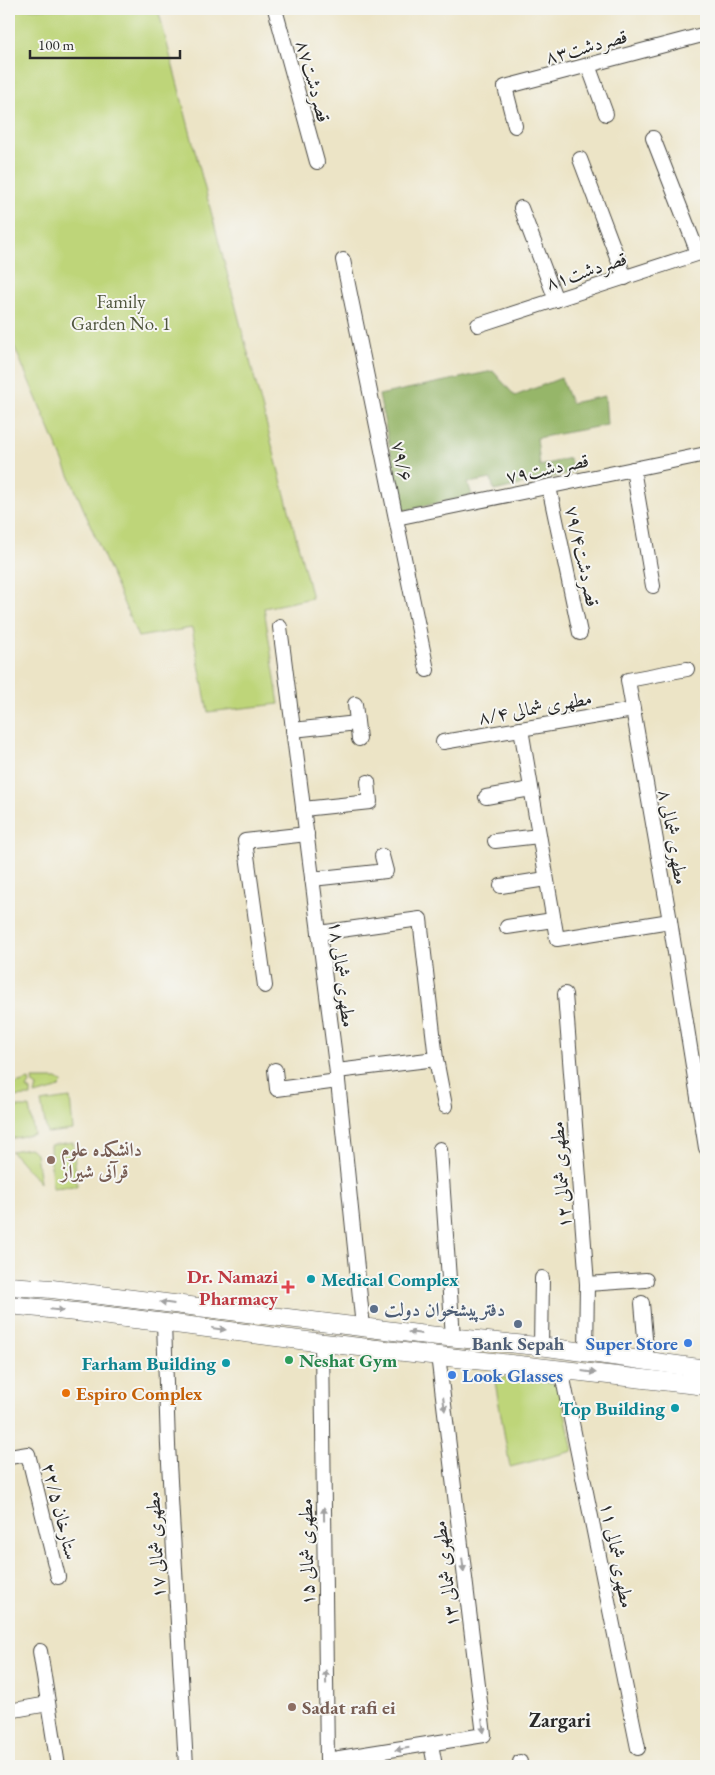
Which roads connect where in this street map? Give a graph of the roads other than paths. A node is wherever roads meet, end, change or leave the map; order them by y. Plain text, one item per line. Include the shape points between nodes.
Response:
1 (275, 9) edge
2 (706, 34) edge
3 (588, 65) junction
4 (606, 114) dead end
5 (515, 126) dead end
6 (653, 138) dead end
7 (580, 159) dead end
8 (317, 162) dead end
9 (520, 208) dead end
10 (702, 252) edge
11 (343, 260) dead end
12 (625, 278) junction
13 (556, 300) junction
14 (478, 325) dead end
15 (706, 454) edge
16 (633, 469) junction
17 (549, 487) junction
18 (396, 518) junction
19 (654, 586) dead end
20 (280, 627) dead end
21 (580, 633) dead end
22 (687, 668) dead end
23 (427, 670) dead end
24 (355, 704) dead end
25 (633, 710) junction
26 (357, 723) junction
27 (521, 729) junction
28 (293, 730) junction
29 (359, 739) dead end
30 (443, 742) dead end
31 (368, 782) dead end
32 (531, 789) junction
33 (486, 797) dead end
34 (303, 810) junction
35 (306, 834) junction
36 (539, 836) junction
37 (495, 841) dead end
38 (382, 856) dead end
39 (312, 879) junction
40 (546, 879) junction
41 (501, 886) dead end
42 (553, 920) junction
43 (670, 920) junction
44 (507, 927) dead end
45 (319, 933) junction
46 (265, 986) dead end
47 (565, 994) dead end
48 (436, 1058) junction
49 (274, 1070) dead end
50 (337, 1076) junction
51 (445, 1106) dead end
52 (706, 1148) edge
53 (440, 1149) dead end
54 (542, 1278) dead end
55 (646, 1280) dead end
56 (587, 1284) junction
57 (9, 1286) edge
58 (642, 1303) dead end
59 (9, 1305) edge
60 (164, 1322) junction
61 (362, 1327) junction
62 (453, 1337) junction
63 (322, 1343) junction
64 (541, 1347) junction
65 (586, 1353) junction
66 (438, 1355) junction
67 (646, 1361) junction
68 (561, 1369) junction
69 (706, 1369) edge
70 (706, 1386) edge
71 (9, 1457) edge
72 (58, 1577) dead end
73 (40, 1651) dead end
74 (48, 1704) junction
75 (9, 1711) edge
76 (432, 1744) junction
77 (638, 1748) dead end
78 (373, 1760) edge
79 (58, 1766) edge
80 (186, 1766) edge
81 (435, 1766) edge

1 - 8 street, قصردشت۸۷
2 - 3 street, قصردشت۸۳
3 - 4 street
3 - 5 street, قصردشت۸۳ via 505,87
6 - 10 street
7 - 12 street
9 - 13 street
10 - 12 street, قصردشت۸۱
11 - 18 street, ۷۹/۶
12 - 13 street, قصردشت۸۱
13 - 14 street, قصردشت۸۱
15 - 16 street, قصردشت۷۹
16 - 17 street, قصردشت۷۹
16 - 19 street
17 - 18 street, قصردشت۷۹
17 - 21 street, قصردشت۷۹/۴
18 - 23 street, ۷۹/۶
20 - 28 street, ۱۸ مطهری شمالی
22 - 25 street, ۸ مطهری شمالی via 628,680
24 - 26 street
25 - 27 street, ۸/۴ مطهری شمالی
25 - 43 street, ۸ مطهری شمالی
26 - 28 street
26 - 29 street
27 - 30 street, ۸/۴ مطهری شمالی
27 - 32 street
28 - 34 street, ۱۸ مطهری شمالی
31 - 34 street via 370,802
32 - 33 street
32 - 36 street
34 - 35 street, ۱۸ مطهری شمالی
35 - 39 street, ۱۸ مطهری شمالی
35 - 46 street via 245,841
36 - 37 street
36 - 40 street
38 - 39 street via 386,871
39 - 45 street, ۱۸ مطهری شمالی
40 - 41 street
40 - 42 street
42 - 43 street via 556,939
42 - 44 street
43 - 52 street, ۸ مطهری شمالی
45 - 48 street via 420,919
45 - 50 street, ۱۸ مطهری شمالی
47 - 56 street, ۱۲ مطهری شمالی
48 - 50 street
48 - 51 street
49 - 50 street via 277,1089
50 - 61 street, ۱۸ مطهری شمالی
53 - 62 street
54 - 64 street
55 - 56 street
56 - 65 street, ۱۲ مطهری شمالی
61 -> 57 main road
58 - 67 street
59 -> 60 main road
60 -> 63 main road
60 - 80 street, ۱۷ مطهری شمالی
62 -> 61 main road
62 - 64 main road
63 - 66 main road
78 -> 63 street, ۱۵ مطهری شمالی via 327,1760
64 - 65 main road
65 - 67 main road
66 - 68 main road
66 -> 76 street, ۱۳ مطهری شمالی via 484,1735
67 - 69 main road
68 -> 70 main road
68 - 77 street, ۱۱ مطهری شمالی
71 - 72 street, ۲۲/۵ ستارخان via 28,1454
73 - 74 street
74 - 75 street
74 - 79 street
76 -> 78 street
76 - 81 street

